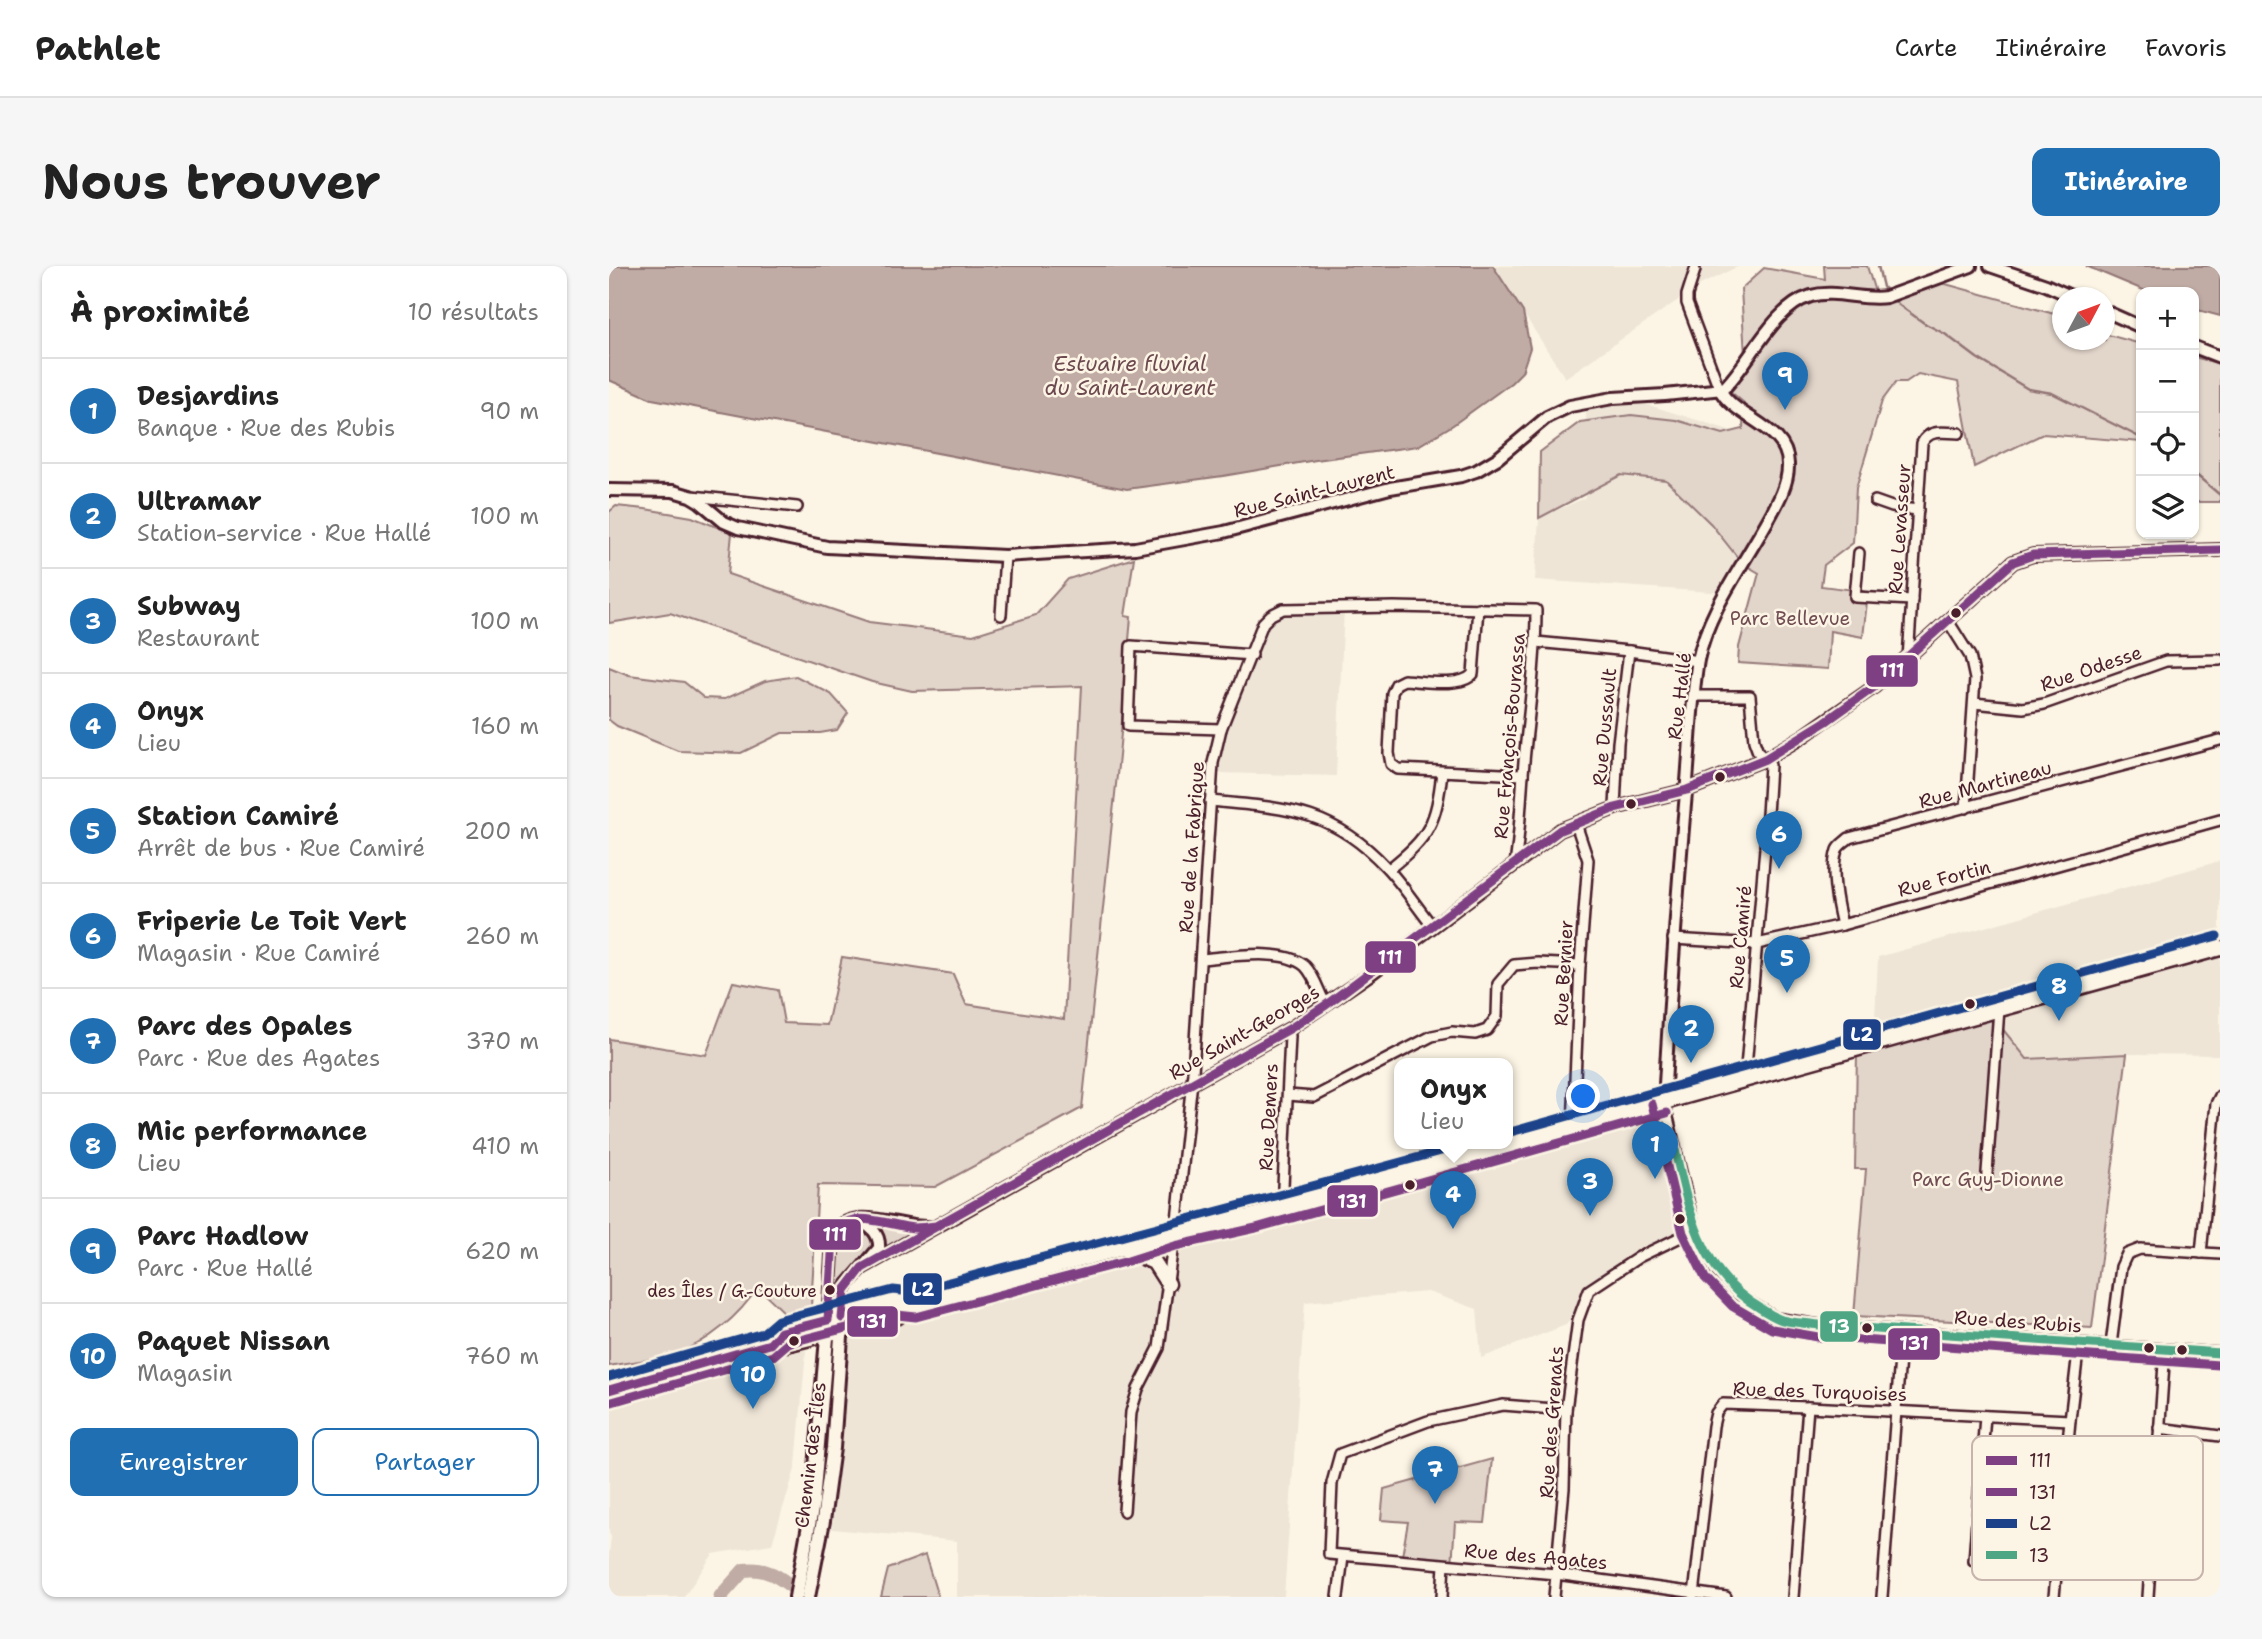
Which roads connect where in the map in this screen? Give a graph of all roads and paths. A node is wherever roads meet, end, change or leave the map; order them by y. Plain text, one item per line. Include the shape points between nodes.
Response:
1 (1971, 266) edge
2 (1990, 266) edge
3 (1695, 270) dead end
4 (2052, 288) edge
5 (2115, 315) edge
6 (2136, 325) edge
7 (2199, 349) edge
8 (2220, 357) edge
9 (1719, 388) junction
10 (1959, 433) dead end
11 (609, 490) edge
12 (690, 496) junction
13 (1875, 501) dead end
14 (797, 507) dead end
15 (1918, 510) junction
16 (2220, 550) edge
17 (1859, 553) dead end
18 (1005, 556) junction
19 (1912, 600) junction
20 (1478, 608) junction
21 (1536, 610) joint
22 (1001, 615) dead end
23 (1948, 621) junction
24 (1536, 642) junction
25 (1629, 651) junction
26 (1252, 655) junction
27 (1907, 659) junction
28 (2220, 660) edge
29 (1698, 661) junction
30 (1695, 696) junction
31 (1974, 704) junction
32 (1221, 729) junction
33 (2220, 740) edge
34 (1765, 759) junction
35 (1442, 772) junction
36 (1523, 775) junction
37 (1686, 790) junction
38 (1210, 801) junction
39 (1615, 807) junction
40 (1966, 808) junction
41 (2220, 820) edge
42 (1576, 824) junction
43 (1515, 864) junction
44 (1389, 869) junction
45 (1842, 925) junction
46 (1433, 927) junction
47 (1673, 939) junction
48 (1757, 944) junction
49 (2220, 948) edge
50 (1201, 959) junction
51 (1580, 965) junction
52 (1326, 1005) junction
53 (1999, 1009) junction
54 (1288, 1029) junction
55 (1745, 1079) junction
56 (1192, 1084) junction
57 (1288, 1095) junction
58 (2220, 1096) edge
59 (1664, 1101) junction
60 (1573, 1126) junction
61 (1513, 1143) edge
62 (1491, 1149) edge
63 (1986, 1186) dead end
64 (1282, 1208) junction
65 (851, 1220) junction
66 (936, 1226) junction
67 (1695, 1230) junction
68 (1177, 1233) junction
69 (1125, 1249) junction
70 (2201, 1253) junction
71 (2220, 1254) edge
72 (862, 1268) junction
73 (1168, 1284) junction
74 (835, 1325) junction
75 (1902, 1331) junction
76 (2079, 1343) junction
77 (2111, 1345) junction
78 (2165, 1349) junction
79 (2220, 1353) edge
80 (609, 1390) edge
81 (1808, 1406) junction
82 (1566, 1409) junction
83 (1897, 1411) junction
84 (1985, 1416) junction
85 (2070, 1420) junction
86 (2159, 1428) junction
87 (1983, 1436) edge
88 (2068, 1436) edge
89 (2158, 1436) edge
90 (2220, 1436) edge
91 (1124, 1511) dead end
92 (1343, 1557) junction
93 (1444, 1565) junction
94 (1556, 1574) junction
95 (807, 1576) junction
96 (1694, 1594) edge
97 (796, 1597) edge
98 (808, 1597) edge
99 (1338, 1597) edge
100 (1442, 1597) edge
101 (1554, 1597) edge
102 (1726, 1597) edge
103 (1793, 1597) edge
104 (1882, 1597) edge

1 - 9 street via 1886,297 1812,296 1793,305 1775,321 1733,379
2 - 4 street
3 - 9 street, Rue Hallé via 1687,303
5 - 6 street
7 - 8 street
9 - 18 street, Rue Saint-Laurent via 1570,406 1547,417 1489,464 1442,481 1390,488 1237,529 1135,548
9 - 29 street, Rue Hallé via 1784,447 1789,476 1717,608
10 - 15 street, Rue Levasseur via 1935,432 1922,443
11 - 12 street, Rue Saint-Laurent via 667,490
12 - 14 street
12 - 18 street, Rue Saint-Laurent via 731,526 781,539 827,547
13 - 15 street
15 - 19 street, Rue Levasseur
16 - 23 street, Rue Saint-Georges via 2033,555 2001,572
17 - 19 street via 1855,597
18 - 22 street
19 - 27 street, Rue Levasseur
20 - 21 street, Rue de la Fabrique
20 - 26 street, Rue de la Fabrique via 1283,609 1263,623
20 - 35 street via 1473,674 1468,680 1404,680 1392,693 1391,764 1398,769
21 - 24 street, Rue François-Bourassa
23 - 27 street, Rue Saint-Georges
23 - 31 street via 1970,656
24 - 25 street
24 - 36 street, Rue François-Bourassa
25 - 29 street
25 - 39 street, Rue Dussault
26 - 32 street, Rue de la Fabrique
26 - 32 street via 1131,646 1128,726
27 - 34 street, Rue Saint-Georges via 1852,704
28 - 31 street, Rue Odesse via 2167,661 2023,708
29 - 30 street, Rue Hallé
30 - 34 street, Rue Camiré via 1750,696 1754,741
30 - 37 street, Rue Hallé
31 - 40 street
32 - 38 street, Rue de la Fabrique
33 - 40 street, Rue Martineau
34 - 37 street, Rue Saint-Georges
34 - 48 street, Rue Camiré via 1770,765
35 - 36 street
35 - 44 street via 1430,827 1416,847
36 - 43 street, Rue François-Bourassa
37 - 39 street, Rue Saint-Georges
37 - 47 street, Rue Hallé
38 - 44 street via 1271,806 1340,827
38 - 50 street, Rue de la Fabrique
39 - 42 street, Rue Saint-Georges
40 - 45 street, Rue Martineau via 1849,838 1841,845 1834,894
41 - 45 street, Rue Fortin
42 - 43 street, Rue Saint-Georges via 1560,830
42 - 51 street, Rue Bernier via 1588,860
43 - 46 street, Rue Saint-Georges
44 - 46 street
45 - 48 street, Rue Fortin
46 - 52 street, Rue Saint-Georges
47 - 48 street, Rue Fortin
47 - 59 street, Rue Hallé
48 - 55 street, Rue Camiré
49 - 53 main road
50 - 52 street via 1285,957 1304,966
50 - 56 street, Rue de la Fabrique
51 - 57 street via 1514,965 1498,984 1497,1016 1487,1030 1432,1036 1314,1097
51 - 60 street, Rue Bernier
52 - 54 street, Rue Saint-Georges
53 - 55 main road
53 - 63 street
54 - 56 street, Rue Saint-Georges
54 - 57 street, Rue Demers
55 - 59 main road
56 - 66 street, Rue Saint-Georges
56 - 68 street, Rue de la Fabrique
57 - 64 street, Rue Demers
58 - 70 street
59 - 60 main road
59 - 67 street, Rue des Rubis
60 - 61 main road
62 - 64 main road
64 - 68 main road
65 - 66 street
65 - 72 street, Rue Saint-Georges via 868,1226 879,1242
65 - 74 street via 836,1230 834,1238
66 - 72 street, Rue Saint-Georges
67 - 75 street, Rue des Rubis via 1715,1271 1739,1296 1776,1318
67 - 82 street, Rue des Grenats via 1639,1257 1589,1290 1578,1320
68 - 69 main road
68 - 73 street, Rue de la Fabrique
69 - 73 main road via 1154,1262
69 - 74 main road via 913,1306 898,1316
70 - 71 street
70 - 77 street via 2140,1249 2127,1254 2121,1267
72 - 74 street, Rue Saint-Georges via 845,1290
73 - 91 street, Rue de la Fabrique via 1159,1348 1137,1389 1131,1412
74 - 80 main road via 786,1344 770,1344
74 - 95 main road, Chemin des Îles
75 - 76 street, Rue des Rubis
75 - 83 street
76 - 77 street, Rue des Rubis
76 - 85 street
77 - 78 street, Rue des Rubis
78 - 79 street, Rue des Rubis
78 - 86 street
81 - 83 street, Rue des Turquoises
81 - 96 street, Rue des Turquoises via 1723,1405 1716,1413
81 - 103 street
82 - 92 street via 1503,1405 1428,1421 1340,1454 1332,1483 1329,1554
82 - 94 street, Rue des Grenats
83 - 84 street, Rue des Turquoises
83 - 104 street
84 - 85 street, Rue des Turquoises
84 - 87 street
85 - 88 street
86 - 89 street
86 - 90 street
92 - 93 street, Rue des Agates
92 - 99 street
93 - 94 street, Rue des Agates
93 - 100 street
94 - 96 street, Rue des Agates
94 - 101 street, Rue des Grenats
95 - 97 main road, Chemin des Îles
95 - 98 main road, Chemin des Îles
96 - 102 street, Rue des Agates

